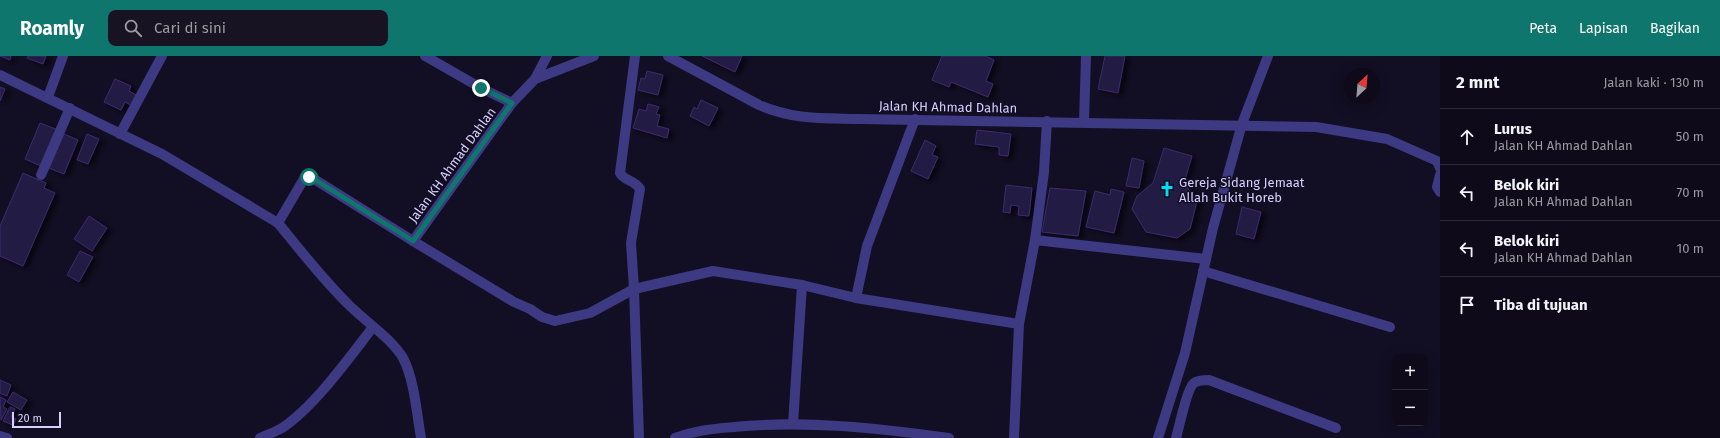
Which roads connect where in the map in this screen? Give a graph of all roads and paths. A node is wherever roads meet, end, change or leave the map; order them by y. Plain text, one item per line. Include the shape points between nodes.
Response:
1 (63, 56) edge
2 (162, 56) edge
3 (425, 56) edge
4 (547, 56) edge
5 (594, 56) edge
6 (635, 56) edge
7 (668, 56) edge
8 (1086, 56) edge
9 (1268, 56) edge
10 (0, 74) edge
11 (535, 79) junction
12 (48, 97) junction
13 (512, 103) junction
14 (70, 108) junction
15 (915, 119) junction
16 (1048, 121) junction
17 (1084, 122) junction
18 (1242, 124) junction
19 (120, 134) junction
20 (1440, 168) edge
21 (41, 175) dead end
22 (1440, 175) edge
23 (1440, 192) edge
24 (278, 223) junction
25 (1035, 240) junction
26 (413, 241) junction
27 (1206, 259) junction
28 (1203, 271) junction
29 (802, 285) junction
30 (634, 289) junction
31 (856, 298) junction
32 (1019, 324) junction
33 (373, 327) junction
34 (1390, 327) dead end
35 (793, 424) junction
36 (1336, 428) dead end
37 (0, 436) edge
38 (7, 438) edge
39 (260, 438) edge
40 (421, 438) edge
41 (639, 438) edge
42 (675, 438) edge
43 (949, 438) edge
44 (1014, 438) edge
45 (1158, 438) edge
46 (1176, 438) edge

1 - 12 street
2 - 19 street
3 - 13 street, Jalan KH Ahmad Dahlan
4 - 11 street
5 - 11 street, Jalan KH Ahmad Dahlan
6 - 30 street via 620,170 622,177 637,184 640,189 631,243
7 - 15 street, Jalan KH Ahmad Dahlan via 759,105 783,114 803,117
8 - 17 street
9 - 18 street
10 - 12 street
11 - 13 street, Jalan KH Ahmad Dahlan
12 - 14 street
13 - 26 street, Jalan KH Ahmad Dahlan
14 - 19 street
14 - 21 street
15 - 16 street, Jalan KH Ahmad Dahlan
15 - 31 street via 867,246
16 - 17 street, Jalan KH Ahmad Dahlan
16 - 25 street
17 - 18 street, Jalan KH Ahmad Dahlan
18 - 20 street, Jalan KH Ahmad Dahlan via 1316,127 1387,139 1430,156 1437,161
18 - 27 street
19 - 24 street via 162,154
22 - 23 street
24 - 26 street, Jalan KH Ahmad Dahlan via 302,181 309,177
24 - 33 street via 326,282
25 - 27 street
25 - 32 street
26 - 30 street, Jalan KH Ahmad Dahlan via 514,302 555,321 590,313
27 - 28 street
28 - 34 street
28 - 45 street via 1186,353
29 - 30 street, Jalan KH Ahmad Dahlan via 712,271
29 - 31 street, Jalan KH Ahmad Dahlan
29 - 35 street
30 - 41 street
31 - 32 street, Jalan KH Ahmad Dahlan
32 - 44 street
33 - 39 street via 304,409 282,428
33 - 40 street via 395,347 405,363
35 - 42 street via 706,429
35 - 43 street via 891,430
36 - 46 street via 1209,380 1200,380 1189,390
37 - 38 street

